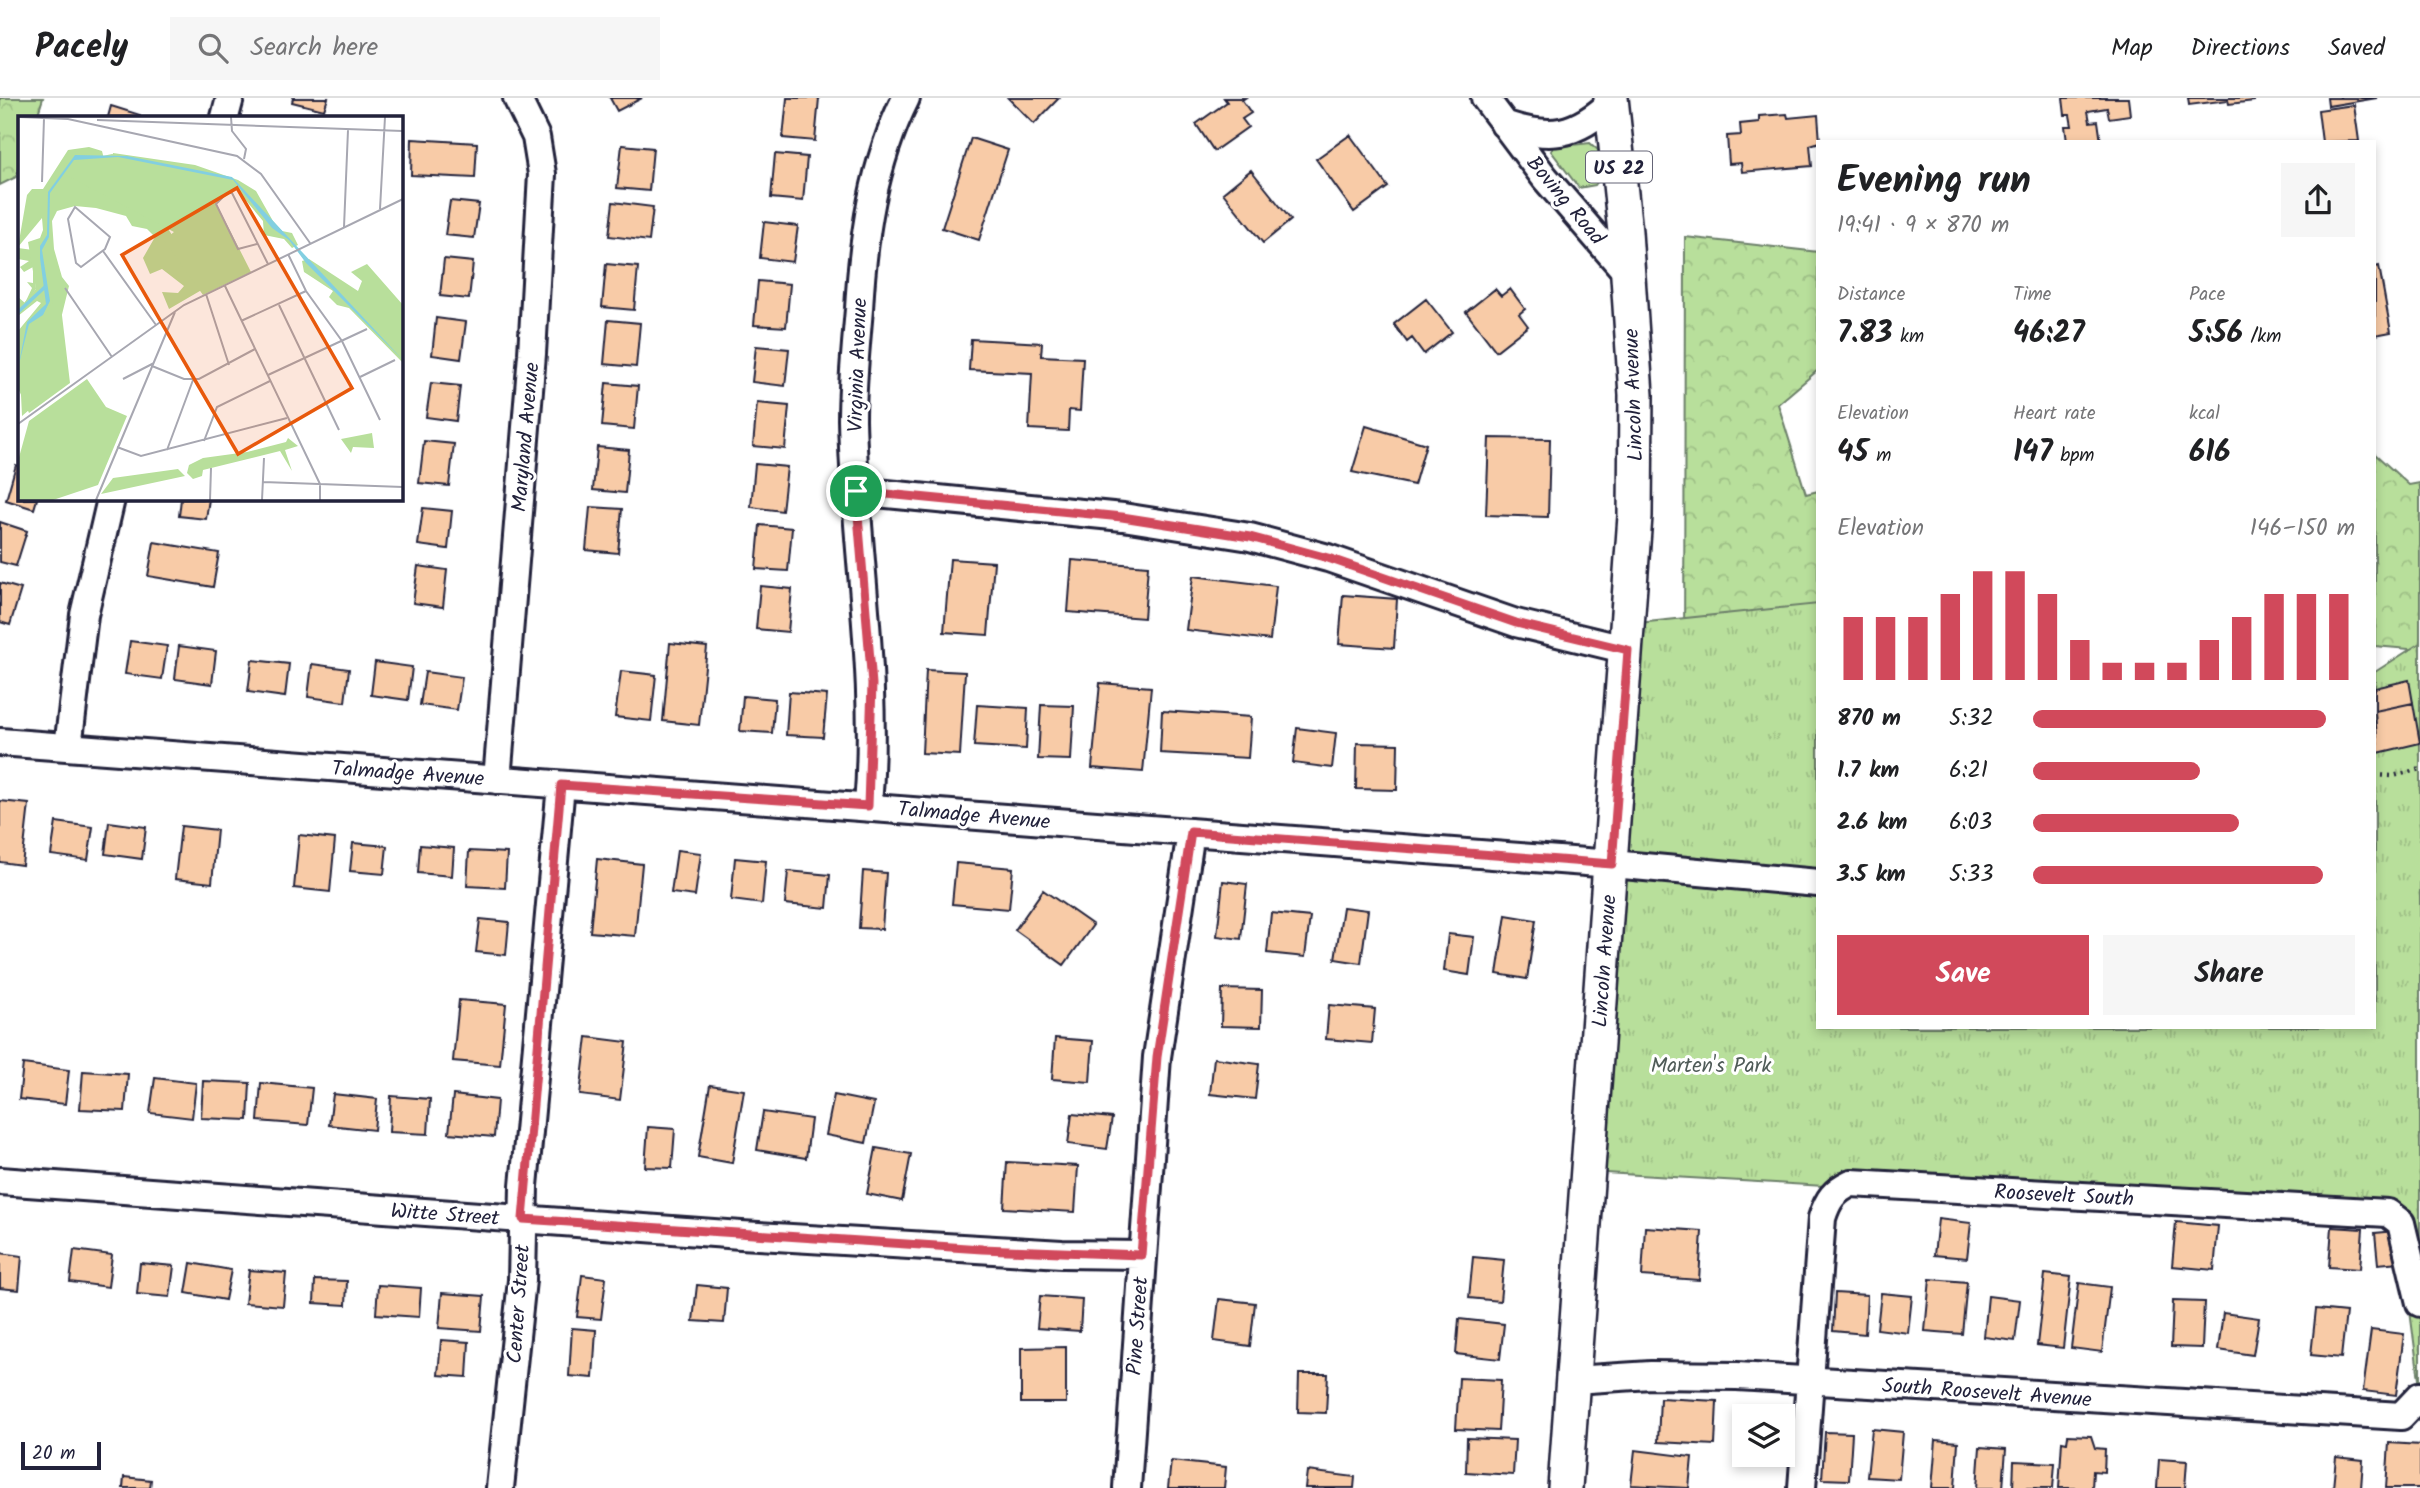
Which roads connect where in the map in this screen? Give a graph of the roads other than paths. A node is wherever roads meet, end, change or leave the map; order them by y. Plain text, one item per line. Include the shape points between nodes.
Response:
1 (230, 98) edge
2 (517, 98) edge
3 (906, 98) edge
4 (1485, 98) edge
5 (1612, 100) edge
6 (225, 116) edge
7 (1504, 124) junction
8 (1628, 274) junction
9 (856, 491) junction
10 (111, 500) edge
11 (1628, 650) junction
12 (0, 742) edge
13 (68, 747) junction
14 (497, 780) junction
15 (561, 785) junction
16 (868, 806) junction
17 (1191, 832) junction
18 (1612, 864) junction
19 (1816, 883) edge
20 (0, 1181) edge
21 (523, 1219) junction
22 (1141, 1255) junction
23 (2420, 1304) edge
24 (1573, 1380) junction
25 (1810, 1380) junction
26 (2420, 1396) edge
27 (500, 1488) edge
28 (1127, 1488) edge
29 (1565, 1488) edge
30 (1802, 1488) edge

1 - 6 street
2 - 14 street, Maryland Avenue via 536,137 542,174
3 - 9 street, Virginia Avenue via 875,183 862,259 852,418
4 - 7 street, Boving Road
5 - 7 street, Boving Road via 1593,119 1557,134
5 - 8 main road, Lincoln Avenue / US 22
7 - 8 street, Boving Road
8 - 11 main road, Lincoln Avenue / US 22 via 1636,395
9 - 11 street via 1122,517 1250,537 1328,558 1516,623
9 - 16 street, Virginia Avenue via 872,684
10 - 13 street via 84,615
11 - 18 main road, Lincoln Avenue / US 22
12 - 13 street, Talmadge Avenue
13 - 14 street, Talmadge Avenue
14 - 15 street, Talmadge Avenue
15 - 16 street, Talmadge Avenue
15 - 21 street, Center Street
16 - 17 street, Talmadge Avenue
17 - 18 street, Talmadge Avenue
17 - 22 street, Pine Street via 1157,1057
18 - 19 street, Talmadge Avenue
18 - 24 main road, Lincoln Avenue / US 22
20 - 21 street, Witte Street
21 - 22 street, Witte Street
21 - 27 street, Center Street via 522,1280
22 - 28 street, Pine Street
23 - 25 street, Roosevelt South via 2402,1223 2388,1213 1851,1183 1837,1189 1822,1218
24 - 25 street, South Roosevelt Avenue via 1651,1375
24 - 29 main road, Lincoln Avenue / US 22
25 - 26 street, South Roosevelt Avenue via 2401,1416
25 - 30 street, Roosevelt South

